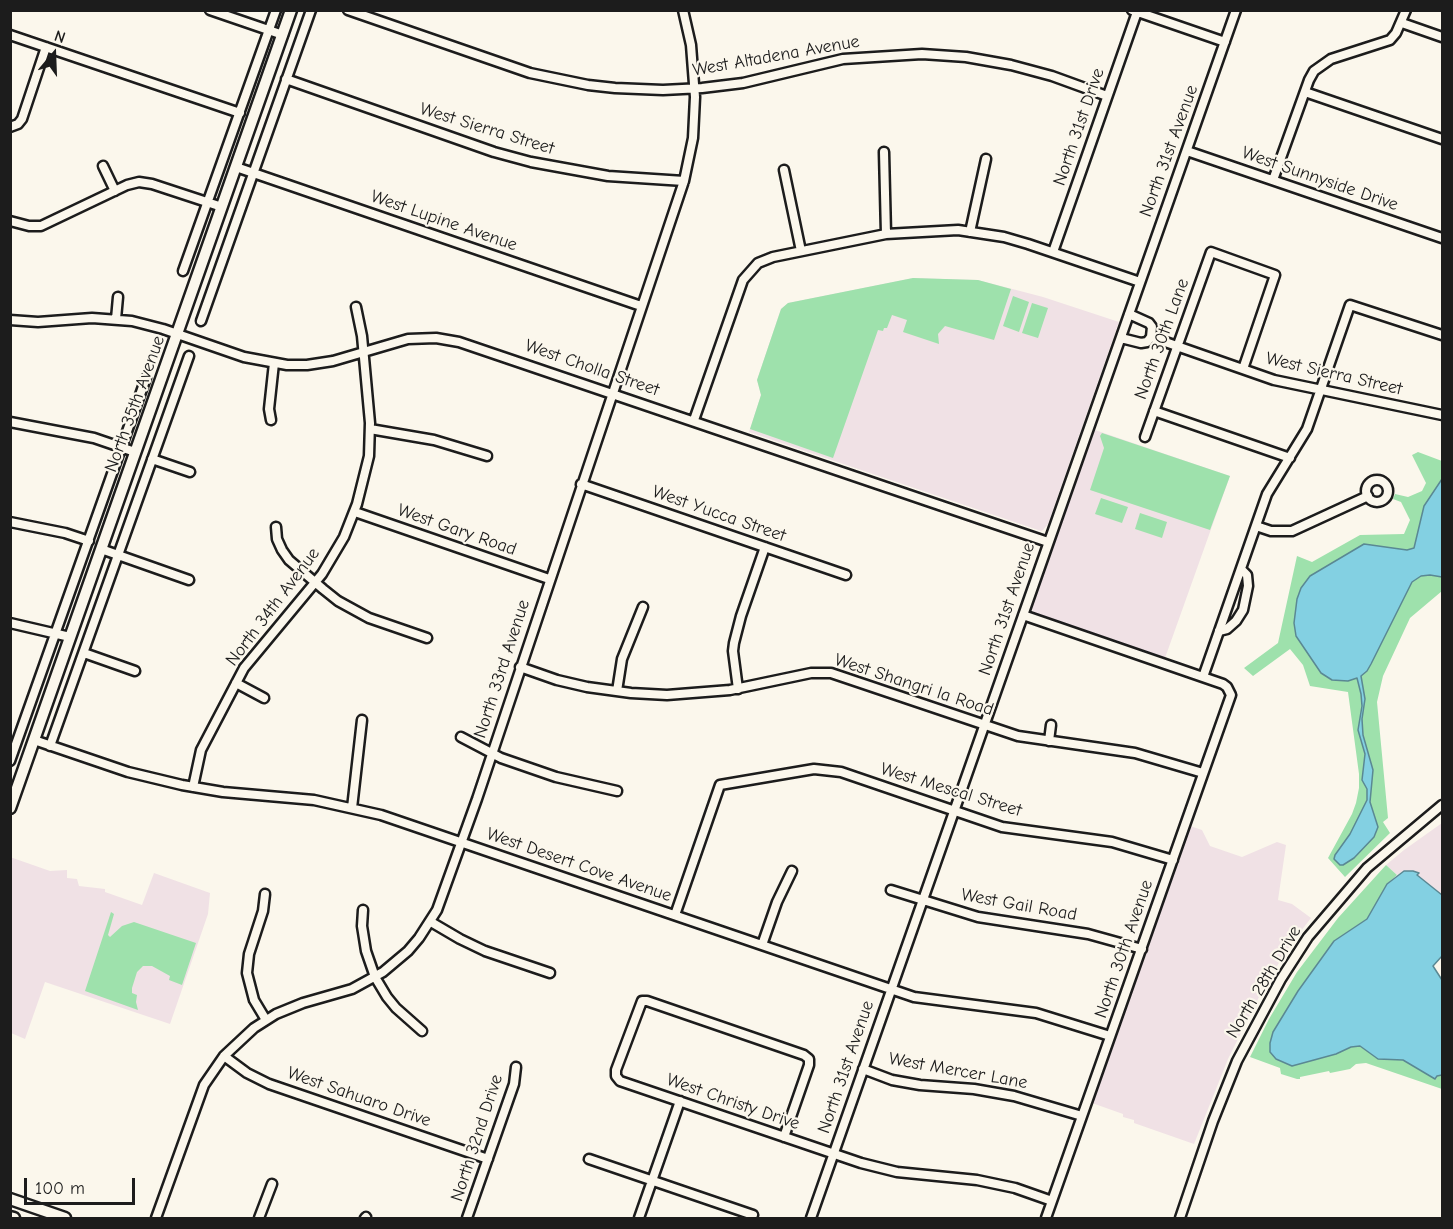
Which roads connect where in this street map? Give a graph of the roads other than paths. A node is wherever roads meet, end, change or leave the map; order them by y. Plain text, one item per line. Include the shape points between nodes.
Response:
1 (210, 10) edge
2 (276, 10) edge
3 (291, 10) edge
4 (310, 10) edge
5 (348, 10) edge
6 (683, 10) edge
7 (1236, 10) edge
8 (1406, 10) edge
9 (1134, 11) edge
10 (1402, 23) junction
11 (269, 30) junction
12 (10, 35) edge
13 (283, 35) junction
14 (1443, 37) edge
15 (1225, 42) junction
16 (46, 47) junction
17 (286, 80) junction
18 (695, 89) junction
19 (1305, 92) junction
20 (1107, 96) junction
21 (240, 113) junction
22 (13, 126) edge
23 (1443, 139) edge
24 (1187, 151) junction
25 (884, 152) dead end
26 (986, 159) dead end
27 (103, 166) dead end
28 (236, 167) junction
29 (784, 170) dead end
30 (253, 173) junction
31 (1274, 180) junction
32 (684, 181) junction
33 (115, 191) junction
34 (208, 203) junction
35 (222, 207) junction
36 (10, 221) edge
37 (970, 232) junction
38 (886, 234) junction
39 (1443, 238) edge
40 (801, 252) junction
41 (1053, 252) junction
42 (183, 271) dead end
43 (1140, 282) junction
44 (118, 297) dead end
45 (641, 306) junction
46 (356, 307) dead end
47 (1129, 314) junction
48 (116, 319) junction
49 (10, 320) edge
50 (201, 321) dead end
51 (178, 334) junction
52 (1443, 335) edge
53 (1151, 337) junction
54 (1121, 338) junction
55 (1177, 346) junction
56 (363, 352) junction
57 (189, 356) dead end
58 (274, 363) junction
59 (1243, 369) junction
60 (146, 378) dead end
61 (1320, 391) junction
62 (612, 392) junction
63 (1154, 411) junction
64 (1443, 415) edge
65 (271, 420) dead end
66 (694, 420) junction
67 (10, 422) edge
68 (370, 429) junction
69 (1145, 437) dead end
70 (122, 447) junction
71 (135, 452) junction
72 (487, 456) dead end
73 (1290, 458) junction
74 (152, 459) junction
75 (190, 472) dead end
76 (581, 484) junction
77 (1368, 496) dead end
78 (355, 512) junction
79 (10, 522) edge
80 (1256, 526) junction
81 (276, 527) dead end
82 (89, 541) junction
83 (1048, 542) junction
84 (765, 547) junction
85 (101, 549) junction
86 (118, 555) junction
87 (1241, 569) junction
88 (846, 575) dead end
89 (549, 579) junction
90 (189, 580) dead end
91 (315, 583) junction
92 (643, 607) dead end
93 (1023, 615) junction
94 (10, 622) edge
95 (1219, 631) junction
96 (57, 632) junction
97 (70, 637) junction
98 (427, 638) dead end
99 (84, 653) junction
100 (520, 667) junction
101 (135, 671) dead end
102 (1203, 677) junction
103 (236, 683) junction
104 (738, 689) junction
105 (616, 691) junction
106 (264, 698) dead end
107 (362, 720) dead end
108 (1051, 724) dead end
109 (985, 725) junction
110 (461, 737) dead end
111 (34, 740) junction
112 (1049, 741) junction
113 (50, 746) junction
114 (492, 753) junction
115 (10, 761) edge
116 (1203, 773) junction
117 (193, 788) junction
118 (617, 791) dead end
119 (1443, 805) edge
120 (10, 808) edge
121 (352, 808) junction
122 (954, 811) junction
123 (462, 842) junction
124 (1173, 860) junction
125 (792, 871) dead end
126 (891, 890) dead end
127 (266, 894) dead end
128 (922, 900) junction
129 (363, 910) dead end
130 (675, 915) junction
131 (431, 922) junction
132 (762, 945) junction
133 (1142, 949) junction
134 (550, 973) dead end
135 (375, 977) junction
136 (891, 989) junction
137 (266, 1020) junction
138 (422, 1031) dead end
139 (1110, 1036) junction
140 (224, 1056) junction
141 (516, 1067) dead end
142 (863, 1069) junction
143 (680, 1101) junction
144 (1082, 1116) junction
145 (784, 1137) junction
146 (834, 1154) junction
147 (488, 1159) junction
148 (589, 1159) dead end
149 (652, 1181) junction
150 (272, 1184) dead end
151 (10, 1199) edge
152 (1052, 1201) junction
153 (753, 1215) dead end
154 (65, 1218) edge
155 (156, 1218) edge
156 (259, 1218) edge
157 (467, 1218) edge
158 (639, 1218) edge
159 (811, 1218) edge
160 (1046, 1218) edge
161 (1180, 1218) edge

1 - 11 street
2 - 11 street
3 - 13 main road, North 35th Avenue
4 - 17 street
5 - 18 street, West Altadena Avenue via 563,81 635,90
6 - 18 street, North 33rd Avenue
7 - 15 street, North 31st Avenue
8 - 10 street
9 - 15 street
9 - 20 street, North 31st Drive
10 - 14 street
10 - 19 street via 1390,40 1322,64 1314,71
11 - 13 street
11 - 21 street
12 - 16 street
13 - 28 main road, North 35th Avenue
15 - 24 street, North 31st Avenue
16 - 21 street
16 - 22 street via 22,119
17 - 30 street
17 - 32 street, West Sierra Street via 531,162 608,176
18 - 20 street, West Altadena Avenue via 743,83 843,59 922,54 1011,65
18 - 32 street, North 33rd Avenue via 693,138
19 - 23 street
19 - 31 street
20 - 41 street, North 31st Drive
21 - 34 street
24 - 31 street, West Sunnyside Drive
24 - 43 street, North 31st Avenue
25 - 38 street
26 - 37 street
27 - 33 street
28 - 30 street, West Lupine Avenue
28 - 35 main road, North 35th Avenue
29 - 40 street
30 - 45 street, West Lupine Avenue
30 - 50 street
31 - 39 street, West Sunnyside Drive
32 - 45 street, North 33rd Avenue
33 - 34 street via 146,182
33 - 36 street via 40,226
34 - 35 street
34 - 42 street
35 - 51 main road, North 35th Avenue
37 - 38 street
37 - 41 street via 1004,237
38 - 40 street
40 - 66 street via 758,263 743,280
41 - 43 street
43 - 47 street, North 31st Avenue
44 - 48 street
45 - 62 street, North 33rd Avenue
46 - 56 street, North 34th Avenue
47 - 53 street via 1149,323
47 - 54 street, North 31st Avenue
48 - 49 street, West Cholla Street
48 - 51 street, West Cholla Street
51 - 58 street, West Cholla Street
51 - 71 main road, North 35th Avenue
52 - 61 street via 1350,305
53 - 54 street, West Sierra Street via 1141,343
53 - 55 street, West Sierra Street
54 - 83 street, North 31st Avenue
55 - 59 street, West Sierra Street
55 - 59 street, North 30th Lane via 1211,252 1275,275
55 - 63 street, North 30th Lane
56 - 58 street, West Cholla Street via 317,363
56 - 62 street, West Cholla Street via 408,339 436,338
56 - 68 street, North 34th Avenue
57 - 74 street, North 35th Avenue
58 - 65 street
59 - 61 street, West Sierra Street
60 - 70 street, North 35th Avenue
61 - 64 street, West Sierra Street
61 - 73 street via 1307,429
62 - 66 street, West Cholla Street
62 - 76 street, North 33rd Avenue
63 - 69 street, North 30th Lane
63 - 73 street
66 - 83 street, West Cholla Street
67 - 70 street
68 - 72 street via 434,440
68 - 78 street, North 34th Avenue via 366,474
70 - 71 street
70 - 82 street, North 35th Avenue
71 - 85 main road, North 35th Avenue
73 - 80 street via 1271,486
74 - 75 street
74 - 86 street, North 35th Avenue
76 - 84 street, West Yucca Street
76 - 89 street, North 33rd Avenue
77 - 80 street via 1293,531
78 - 89 street, West Gary Road
78 - 91 street, North 34th Avenue
79 - 82 street
80 - 87 street
81 - 91 street via 282,550
82 - 96 street, North 35th Avenue
83 - 93 street, North 31st Avenue
84 - 88 street, West Yucca Street
84 - 104 street via 736,630 733,651
85 - 86 street
85 - 97 main road, North 35th Avenue
86 - 90 street
86 - 99 street, North 35th Avenue
87 - 95 street
87 - 95 street via 1248,586 1243,610 1227,629
89 - 100 street, North 33rd Avenue
91 - 98 street via 369,618
91 - 103 street, North 34th Avenue via 250,659
92 - 105 street via 622,659
93 - 102 street
93 - 109 street, North 31st Avenue
94 - 96 street
95 - 102 street
96 - 97 street
96 - 115 street, North 35th Avenue
97 - 111 main road, North 35th Avenue
99 - 101 street
99 - 113 street, North 35th Avenue
100 - 105 street, West Shangri la Road via 557,680
100 - 114 street, North 33rd Avenue
102 - 116 street, North 30th Avenue via 1223,684 1230,699
103 - 106 street, North 34th Avenue
103 - 117 street, North 34th Avenue via 201,750
104 - 105 street, West Shangri la Road via 667,695
104 - 109 street, West Shangri la Road via 811,673 831,673
107 - 121 street
108 - 112 street
109 - 112 street, West Shangri la Road
109 - 122 street, North 31st Avenue
110 - 114 street
111 - 113 street, West Desert Cove Avenue
111 - 120 main road, North 35th Avenue
112 - 116 street, West Shangri la Road via 1135,753
113 - 117 street, West Desert Cove Avenue
114 - 118 street via 556,777
114 - 123 street, North 33rd Avenue
116 - 124 street, North 30th Avenue
117 - 121 street, West Desert Cove Avenue via 292,797
119 - 161 street, North 28th Drive via 1367,868 1297,954 1237,1061
121 - 123 street, West Desert Cove Avenue
122 - 124 street, West Mescal Street via 1002,826 1112,842
122 - 128 street, North 31st Avenue
122 - 130 street, West Mescal Street via 828,769 720,785
123 - 130 street, West Desert Cove Avenue
123 - 131 street, North 33rd Avenue
124 - 133 street, North 30th Avenue
125 - 132 street
126 - 128 street, West Gail Road
127 - 137 street via 247,973 254,1000
128 - 133 street, West Gail Road via 978,917 1088,933
128 - 136 street, North 31st Avenue
129 - 135 street via 366,951
130 - 132 street, West Desert Cove Avenue
131 - 134 street via 485,951
131 - 135 street, North 33rd Avenue via 408,951
132 - 136 street, West Desert Cove Avenue
133 - 139 street, North 30th Avenue
135 - 137 street, North 33rd Avenue
135 - 138 street via 396,1008
136 - 139 street, West Desert Cove Avenue via 927,1000 1036,1013
136 - 142 street, North 31st Avenue
137 - 140 street, North 33rd Avenue
139 - 144 street, North 30th Avenue
140 - 147 street, West Sahuaro Drive via 270,1084
140 - 155 street, North 33rd Avenue via 204,1085
141 - 147 street, North 32nd Drive via 514,1084
142 - 144 street, West Mercer Lane via 892,1080 1014,1096
142 - 146 street, North 31st Avenue
143 - 145 street, West Christy Drive
143 - 145 street, West Christy Drive via 620,1081 616,1076 642,1001 809,1059
143 - 149 street
144 - 152 street, North 30th Avenue
145 - 146 street, West Christy Drive
146 - 152 street, West Christy Drive via 897,1172 996,1184
146 - 159 street, North 31st Avenue
147 - 157 street, North 32nd Drive
148 - 149 street
149 - 153 street
149 - 158 street
150 - 156 street
151 - 154 main road
152 - 160 street, North 30th Avenue

